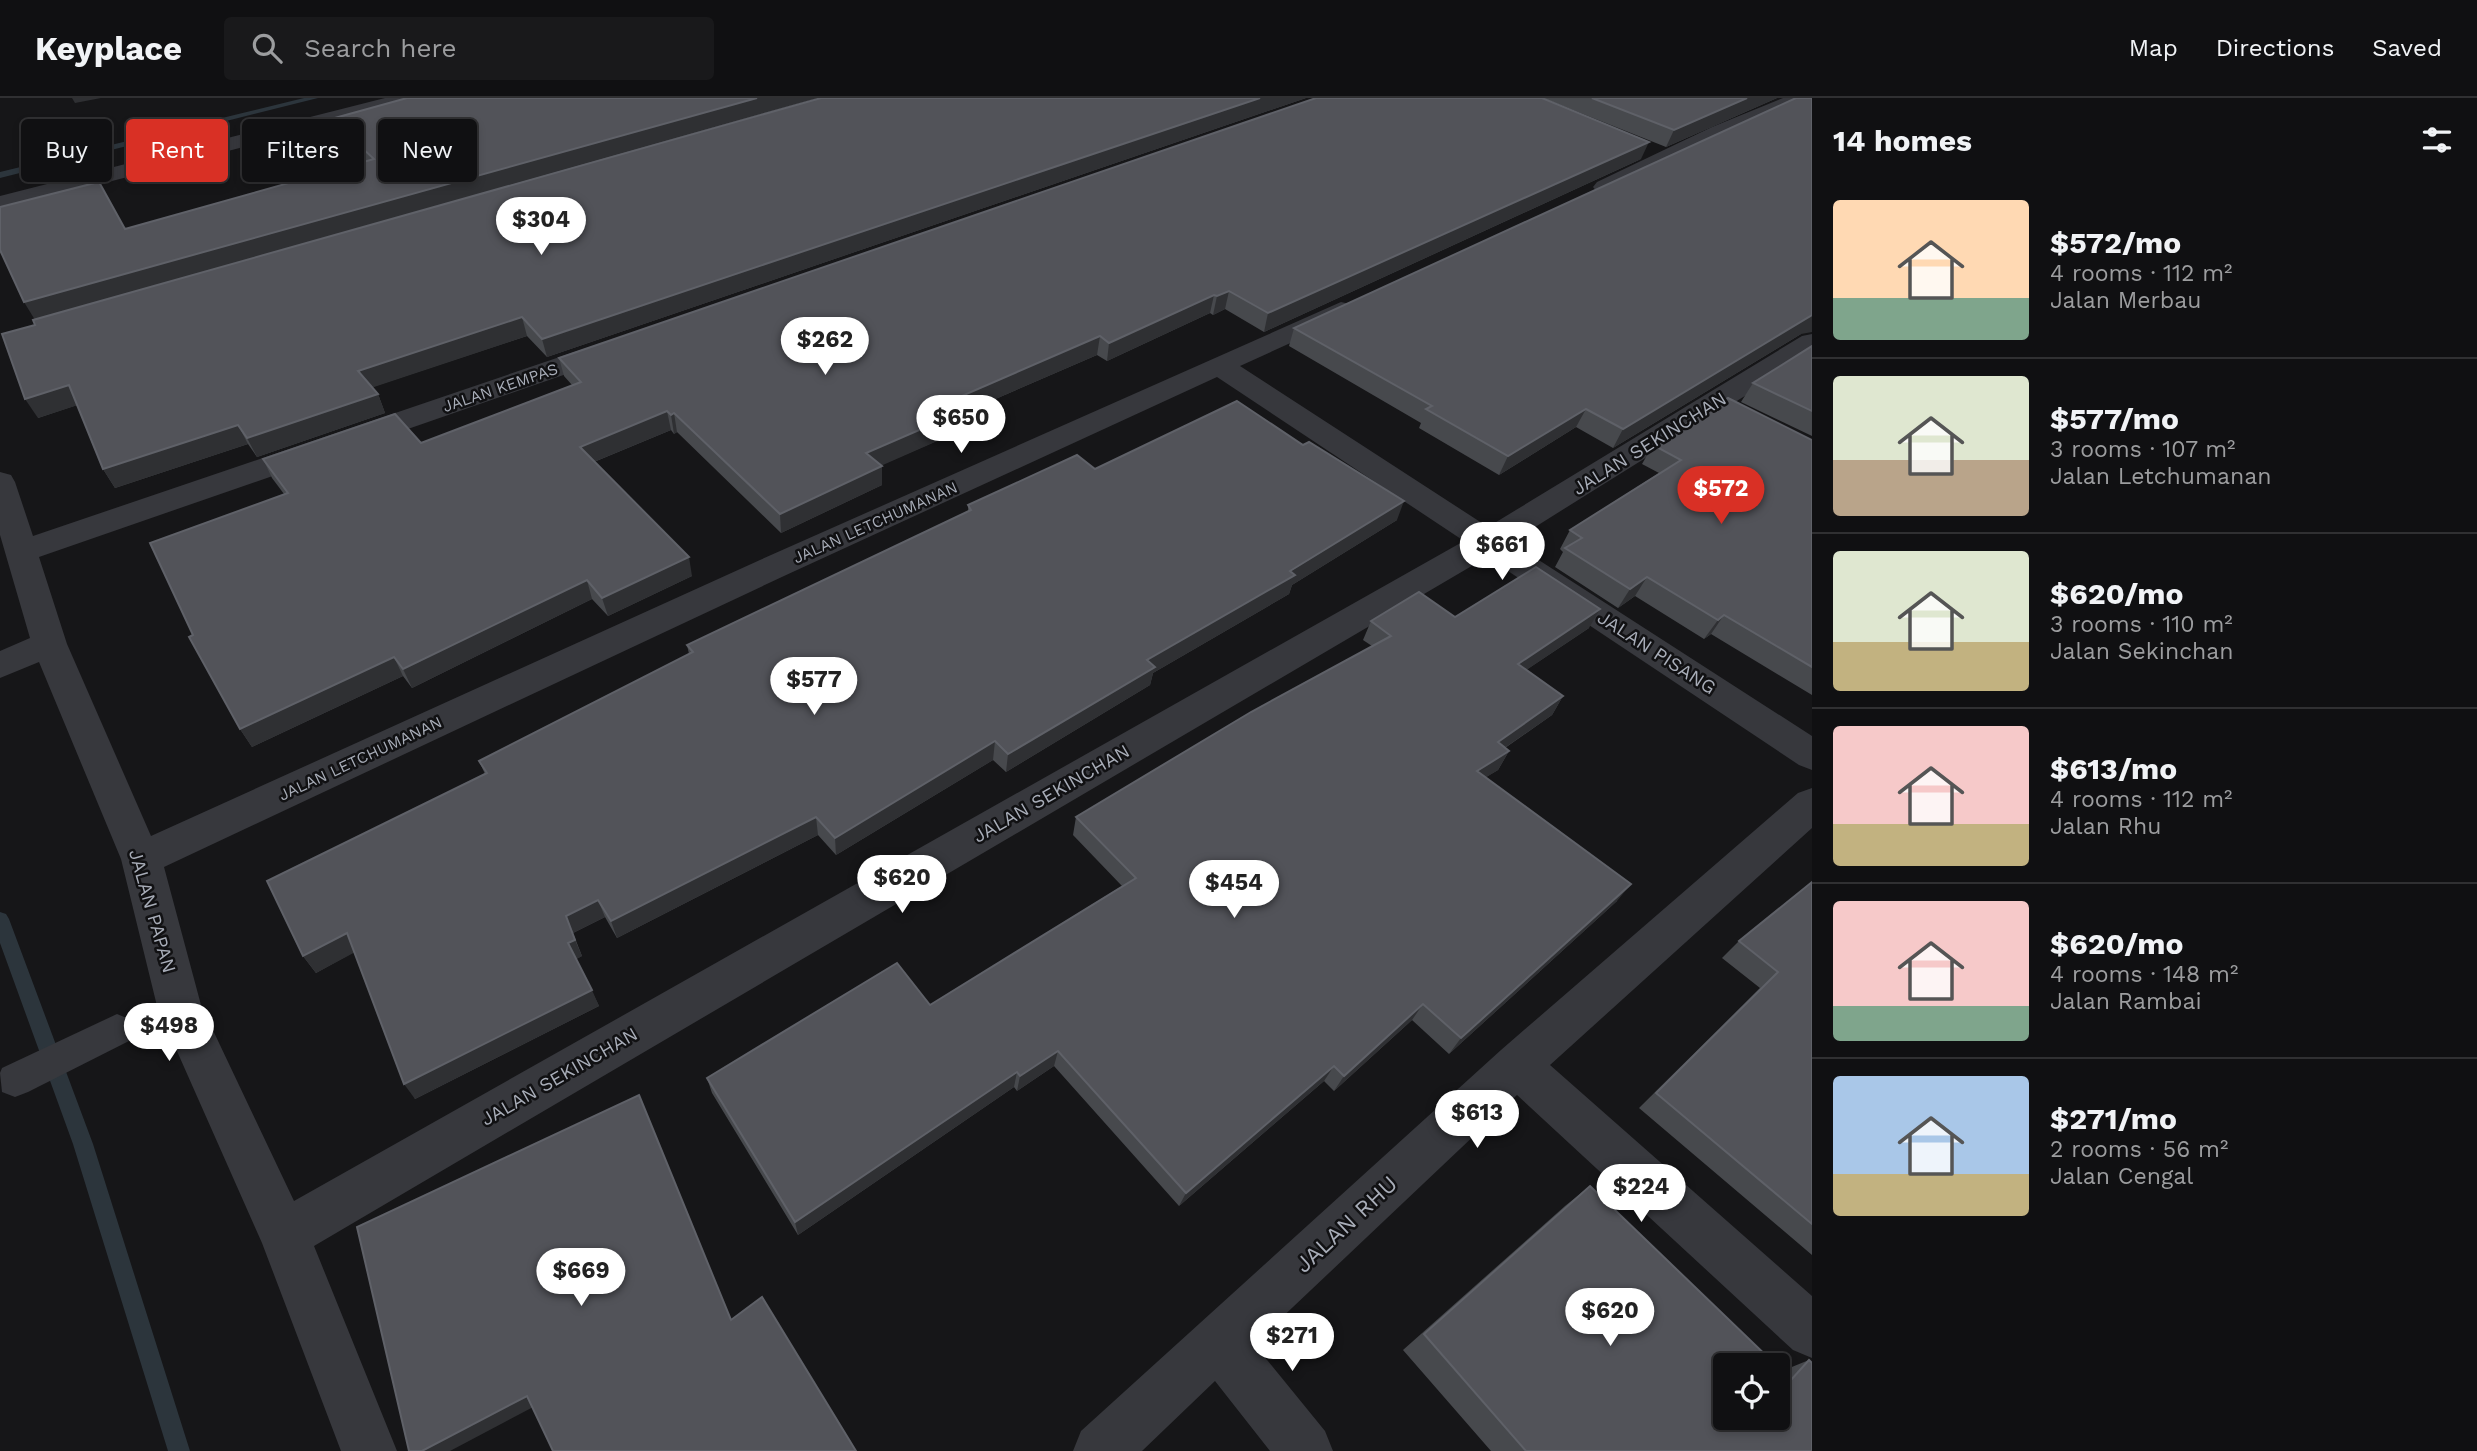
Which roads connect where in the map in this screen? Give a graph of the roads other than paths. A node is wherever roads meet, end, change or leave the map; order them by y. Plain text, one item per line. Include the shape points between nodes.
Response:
1 (410, 98) edge
2 (1801, 98) edge
3 (1583, 198) edge
4 (0, 203) edge
5 (1370, 296) edge
6 (1812, 342) edge
7 (629, 343) edge
8 (1220, 366) junction
9 (0, 482) edge
10 (1489, 541) junction
11 (23, 551) junction
12 (49, 644) junction
13 (1, 665) edge
14 (1812, 755) edge
15 (1812, 804) edge
16 (141, 859) junction
17 (117, 1030) dead end
18 (1517, 1065) junction
19 (15, 1080) dead end
20 (284, 1235) junction
21 (1812, 1331) edge
22 (1219, 1343) junction
23 (369, 1451) edge
24 (1101, 1451) edge
25 (1305, 1451) edge

1 - 4 street
2 - 3 street via 1651,152
5 - 8 street, JALAN LETCHUMANAN
6 - 10 street, JALAN SEKINCHAN via 1727,408
7 - 11 street, JALAN KEMPAS
8 - 10 street, JALAN PISANG
8 - 16 street, JALAN LETCHUMANAN
9 - 11 street, JALAN PAPAN
10 - 14 street, JALAN PISANG
10 - 20 street, JALAN SEKINCHAN
11 - 12 street, JALAN PAPAN
12 - 13 street
12 - 16 street, JALAN PAPAN
15 - 18 street, JALAN RHU
16 - 20 street, JALAN PAPAN via 179,1006
17 - 19 lane
18 - 21 street
18 - 22 street, JALAN RHU
20 - 23 street, JALAN PAPAN
22 - 24 street, JALAN RHU
22 - 25 street

